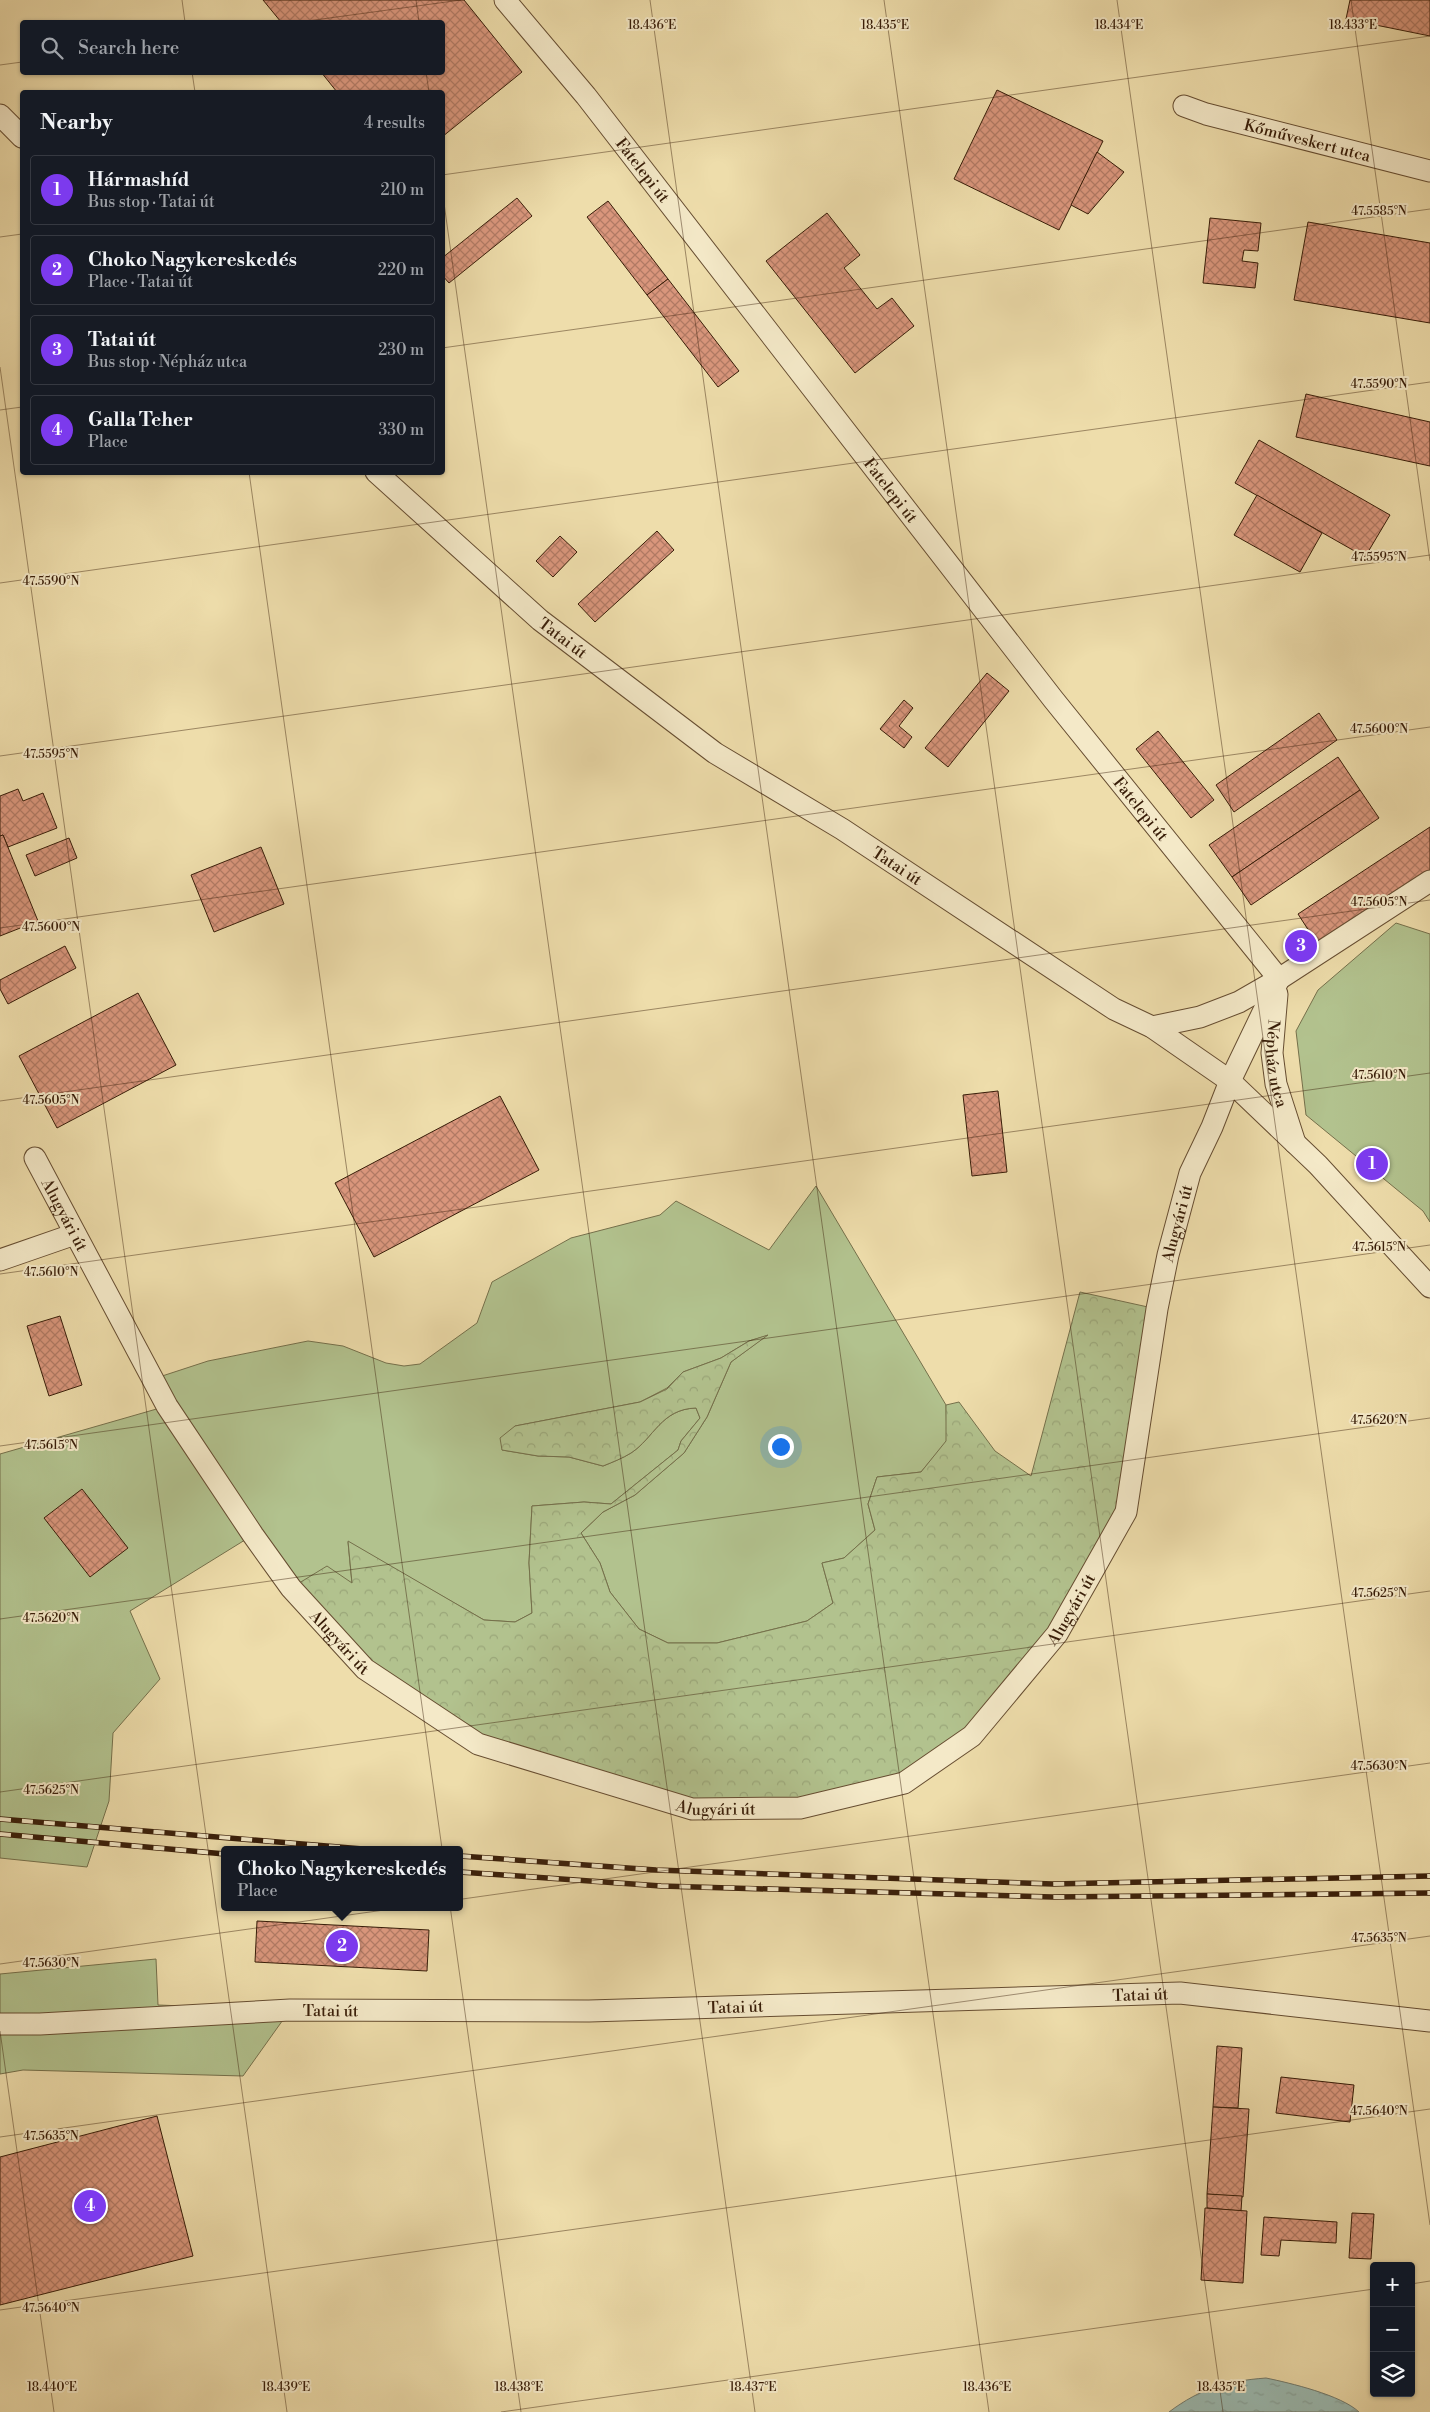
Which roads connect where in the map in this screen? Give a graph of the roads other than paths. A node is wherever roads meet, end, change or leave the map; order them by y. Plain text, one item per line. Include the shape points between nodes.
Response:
1 (505, 0) edge
2 (1184, 106) dead end
3 (0, 115) edge
4 (20, 134) edge
5 (1430, 171) edge
6 (379, 475) edge
7 (1430, 881) edge
8 (1279, 979) junction
9 (1152, 1027) junction
10 (1230, 1081) junction
11 (1296, 1146) junction
12 (36, 1158) dead end
13 (75, 1234) junction
14 (0, 1260) edge
15 (1430, 1287) edge
16 (1430, 2021) edge
17 (0, 2024) edge

1 - 8 street, Fatelepi út via 586,96 1053,699
2 - 5 street, Kőműveskert utca
3 - 4 street
6 - 9 street, Tatai út via 540,620 715,754 842,829 1114,1008
7 - 8 street
8 - 9 street via 1239,1002 1200,1017
8 - 10 street, Népház utca
8 - 11 street, Népház utca via 1272,1053 1276,1084
9 - 10 street, Tatai út
10 - 11 street, Tatai út
10 - 13 street, Alugyári út via 1190,1173 1168,1255 1126,1512 1057,1634 972,1736 904,1783 800,1808 692,1810 478,1744 365,1668 291,1588 253,1535 167,1406
11 - 15 street, Tatai út via 1318,1165
12 - 13 street, Alugyári út
13 - 14 street
16 - 17 street, Tatai út via 1180,1993 589,2012 290,2010

